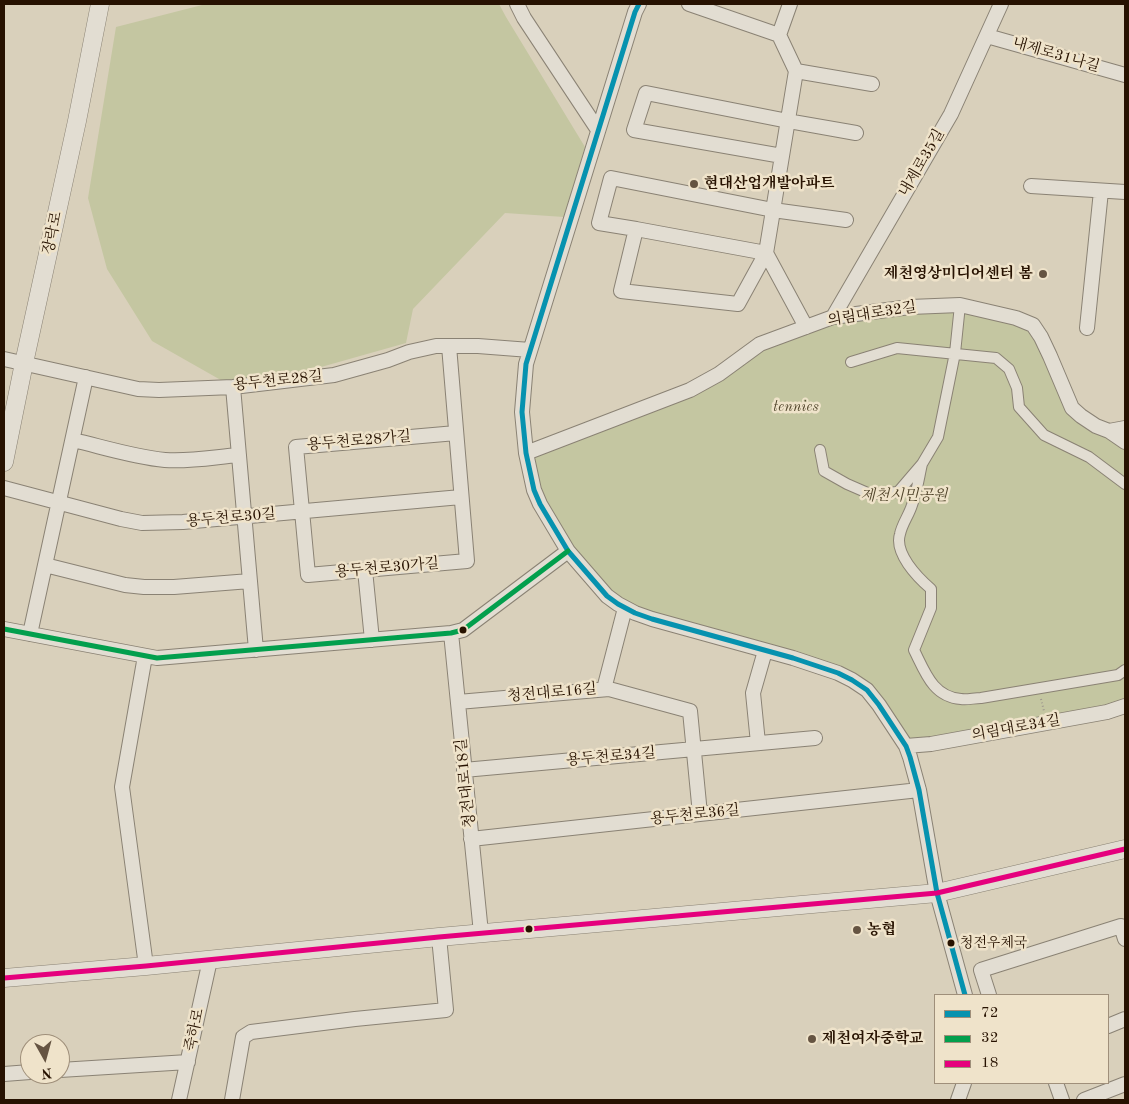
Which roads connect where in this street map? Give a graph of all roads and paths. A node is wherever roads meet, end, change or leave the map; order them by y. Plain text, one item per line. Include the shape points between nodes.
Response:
1 (100, 4) edge
2 (517, 4) edge
3 (639, 4) edge
4 (689, 4) edge
5 (790, 4) edge
6 (1001, 4) edge
7 (780, 35) junction
8 (986, 36) junction
9 (796, 71) junction
10 (1125, 75) edge
11 (872, 84) dead end
12 (788, 121) junction
13 (598, 130) junction
14 (856, 133) dead end
15 (782, 156) junction
16 (1031, 186) dead end
17 (1101, 191) junction
18 (1125, 192) edge
19 (773, 210) junction
20 (846, 220) dead end
21 (636, 229) junction
22 (766, 253) junction
23 (960, 305) junction
24 (833, 317) junction
25 (806, 328) junction
26 (1087, 328) dead end
27 (449, 346) junction
28 (530, 350) junction
29 (955, 353) junction
30 (4, 359) edge
31 (24, 362) junction
32 (851, 362) dead end
33 (86, 377) junction
34 (233, 387) junction
35 (1125, 428) edge
36 (1109, 431) junction
37 (456, 433) junction
38 (73, 440) junction
39 (1125, 442) edge
40 (820, 450) dead end
41 (526, 453) junction
42 (239, 455) junction
43 (4, 462) edge
44 (922, 464) junction
45 (1125, 484) edge
46 (4, 488) edge
47 (461, 497) junction
48 (59, 502) junction
49 (302, 511) junction
50 (244, 516) junction
51 (568, 551) junction
52 (45, 565) junction
53 (365, 570) junction
54 (250, 581) junction
55 (625, 608) junction
56 (4, 629) edge
57 (451, 633) junction
58 (30, 634) junction
59 (372, 640) junction
60 (256, 650) junction
61 (765, 651) junction
62 (145, 656) junction
63 (1125, 670) edge
64 (1038, 688) junction
65 (604, 689) junction
66 (458, 702) junction
67 (1125, 706) edge
68 (1047, 723) junction
69 (815, 738) dead end
70 (758, 743) junction
71 (906, 746) junction
72 (694, 749) junction
73 (464, 770) junction
74 (919, 790) junction
75 (700, 814) junction
76 (471, 839) junction
77 (1125, 849) edge
78 (937, 893) junction
79 (481, 933) junction
80 (439, 937) junction
81 (1125, 939) edge
82 (210, 960) junction
83 (146, 966) junction
84 (4, 978) edge
85 (965, 994) edge
86 (989, 994) edge
87 (1125, 1019) edge
88 (1109, 1026) edge
89 (188, 1062) junction
90 (70, 1069) edge
91 (20, 1073) edge
92 (4, 1074) edge
93 (964, 1084) edge
94 (1056, 1084) edge
95 (1125, 1084) edge
96 (179, 1100) edge
97 (232, 1100) edge
98 (958, 1100) edge
99 (1062, 1100) edge
100 (1084, 1100) edge

1 - 31 street, 장락로
2 - 13 street
3 - 13 street
4 - 7 street
5 - 7 street
6 - 8 street, 내제로35길
7 - 9 street
8 - 10 street, 내제로31나길
8 - 24 street, 내제로35길 via 951,114
9 - 11 street
9 - 12 street
12 - 14 street
12 - 15 street
12 - 15 street via 646,93 634,130
13 - 28 street
15 - 19 street
16 - 17 street
17 - 18 street
17 - 26 street
19 - 20 street
19 - 21 street via 611,178 599,223
19 - 22 street
21 - 22 street
21 - 22 street via 621,291 738,304
22 - 25 street
23 - 24 street, 의림대로32길 via 910,307
23 - 29 street
23 - 36 street, 의림대로32길 via 1033,325 1072,408 1096,426
24 - 25 street, 의림대로32길
25 - 41 street, 의림대로32길 via 760,344 719,374 690,390
27 - 28 street, 용두천로28길
27 - 34 street, 용두천로28길 via 427,347 334,374
27 - 37 street
28 - 41 street via 522,412
29 - 32 street via 897,348
29 - 44 street via 938,437
29 - 45 street via 996,358 1009,369 1017,388 1019,407 1044,435 1089,457
30 - 31 street, 용두천로28길
31 - 33 street, 용두천로28길
31 - 43 street, 장락로
33 - 34 street, 용두천로28길 via 138,389
33 - 38 street
34 - 42 street
35 - 36 street
36 - 39 street, 의림대로32길
37 - 47 street
37 - 49 street, 용두천로28가길 via 296,447
38 - 42 street via 166,460
38 - 48 street
40 - 44 street via 824,471 870,494 898,492
41 - 51 street via 537,497
42 - 50 street
44 - 64 street via 913,505 898,544 918,578 931,589 931,608 914,650 931,683 944,695 960,699
46 - 48 street, 용두천로30길
47 - 49 street, 용두천로30길
47 - 53 street, 용두천로30가길 via 467,561
48 - 50 street, 용두천로30길 via 142,523
48 - 52 street
49 - 50 street, 용두천로30길
49 - 53 street, 용두천로30가길 via 308,575
50 - 54 street
51 - 55 street via 607,596
51 - 57 street via 463,630
52 - 54 street via 144,587
52 - 58 street
53 - 59 street
54 - 60 street
55 - 61 street via 652,620
55 - 65 street
56 - 58 street
57 - 59 street
57 - 66 street, 청전대로18길
58 - 62 street
59 - 60 street
60 - 62 street via 157,658
61 - 70 street via 753,693
61 - 71 street via 838,673 860,685 879,705
62 - 83 street via 122,787
63 - 64 street via 1118,675
64 - 68 path
65 - 66 street, 청전대로16길
65 - 72 street, 청전대로16길 via 690,711
66 - 73 street, 청전대로18길
67 - 68 street, 의림대로34길
68 - 71 street, 의림대로34길
69 - 70 street, 용두천로34길
70 - 72 street, 용두천로34길
71 - 74 street
72 - 73 street, 용두천로34길
72 - 75 street, 청전대로16길
73 - 76 street, 청전대로18길
74 - 75 street, 용두천로36길
74 - 78 street
75 - 76 street, 용두천로36길
76 - 79 street, 청전대로18길
77 - 78 street
78 - 79 street
78 - 85 street
79 - 80 street
80 - 82 street
80 - 97 street via 446,1010 251,1032 243,1037
81 - 86 street via 1121,926 981,970
82 - 83 street
82 - 89 street, 죽하로
83 - 84 street
87 - 88 street
89 - 90 street
89 - 96 street, 죽하로
91 - 92 street
93 - 98 street
94 - 99 street
95 - 100 street

